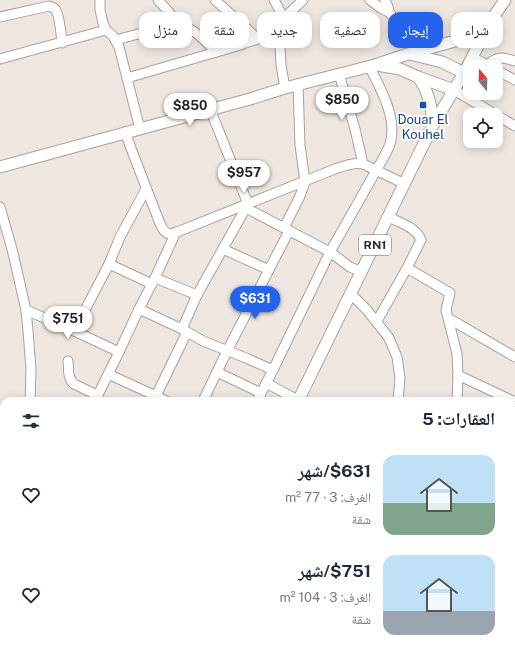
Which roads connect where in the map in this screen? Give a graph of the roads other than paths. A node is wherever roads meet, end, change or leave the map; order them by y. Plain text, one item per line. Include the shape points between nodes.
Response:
1 (100, 0) edge
2 (158, 0) edge
3 (215, 0) edge
4 (274, 0) edge
5 (303, 0) edge
6 (370, 0) edge
7 (385, 0) edge
8 (505, 0) edge
9 (56, 4) edge
10 (169, 12) edge
11 (280, 12) edge
12 (290, 12) edge
13 (389, 12) joint
14 (497, 12) edge
15 (0, 17) edge
16 (106, 30) junction
17 (192, 31) edge
18 (139, 34) edge
19 (257, 38) edge
20 (257, 39) edge
21 (116, 40) junction
22 (451, 42) edge
23 (62, 43) junction
24 (281, 48) edge
25 (417, 48) edge
26 (477, 48) edge
27 (419, 51) junction
28 (216, 52) junction
29 (408, 54) junction
30 (472, 57) junction
31 (0, 59) edge
32 (470, 60) edge
33 (478, 60) edge
34 (493, 60) edge
35 (515, 61) edge
36 (372, 66) junction
37 (463, 72) edge
38 (339, 74) junction
39 (503, 74) edge
40 (463, 75) edge
41 (418, 77) junction
42 (127, 78) junction
43 (515, 80) edge
44 (298, 84) junction
45 (285, 88) junction
46 (454, 90) junction
47 (210, 109) junction
48 (433, 125) junction
49 (515, 126) edge
50 (140, 129) junction
51 (126, 132) junction
52 (363, 164) junction
53 (0, 167) edge
54 (376, 169) junction
55 (305, 182) junction
56 (405, 184) junction
57 (146, 189) junction
58 (247, 206) junction
59 (0, 207) edge
60 (389, 217) junction
61 (287, 229) junction
62 (176, 232) junction
63 (223, 249) junction
64 (330, 252) junction
65 (109, 264) junction
66 (407, 268) junction
67 (269, 270) junction
68 (362, 272) junction
69 (153, 281) junction
70 (351, 294) junction
71 (197, 295) junction
72 (139, 309) junction
73 (26, 310) junction
74 (448, 318) junction
75 (377, 321) junction
76 (74, 330) junction
77 (184, 331) junction
78 (227, 351) junction
79 (119, 352) junction
80 (515, 357) edge
81 (68, 361) dead end
82 (273, 370) junction
83 (217, 372) junction
84 (108, 374) junction
85 (458, 375) junction
86 (266, 383) junction
87 (30, 397) edge
88 (94, 397) edge
89 (96, 397) edge
90 (150, 397) edge
91 (155, 397) edge
92 (205, 397) edge
93 (259, 397) edge
94 (291, 397) edge
95 (300, 397) edge
96 (398, 397) edge
97 (458, 397) edge
98 (504, 397) edge

1 - 16 street via 101,17
2 - 10 street
3 - 19 street
4 - 11 street
5 - 12 street
6 - 13 street
7 - 13 street
8 - 14 main road, RN1
9 - 15 street
9 - 23 street
16 - 21 street
16 - 23 street
17 - 28 street
18 - 21 street
20 - 28 street
21 - 42 street
22 - 27 main road
23 - 31 street
24 - 45 street
25 - 27 street
26 - 30 main road, RN1
27 - 29 main road
28 - 42 street
29 - 36 main road
29 - 37 main road via 442,62
30 - 32 main road, RN1
30 - 33 street
34 - 35 street via 504,58
36 - 38 main road
36 - 41 main road via 400,69
36 - 54 street via 387,104 392,135
38 - 44 main road
38 - 52 street
39 - 43 street
40 - 46 main road, RN1
41 - 46 main road
41 - 48 main road via 428,96
42 - 50 street
44 - 45 main road
44 - 55 street via 300,145
45 - 47 main road
46 - 48 main road, RN1
46 - 49 street
47 - 50 main road
47 - 58 street
48 - 56 main road, RN1
50 - 51 main road
51 - 53 main road
51 - 57 street
52 - 54 street
52 - 55 street via 346,165
54 - 56 street
54 - 64 street
55 - 58 street
55 - 61 street
56 - 60 main road, RN1
57 - 62 street via 163,231 170,234
57 - 65 street via 120,237
58 - 61 street
58 - 62 street
58 - 63 street
59 - 73 street
60 - 66 street via 411,228 421,240
60 - 68 main road, RN1
61 - 64 street
61 - 67 street
62 - 69 street
63 - 67 street
63 - 71 street
64 - 68 street via 350,267
64 - 82 street
65 - 69 street
65 - 76 street
66 - 74 street via 450,294 446,310
66 - 75 street
67 - 78 street
68 - 70 main road, RN1
69 - 71 street
69 - 72 street
70 - 75 street
70 - 95 main road, RN1
71 - 77 street
72 - 77 street
72 - 79 street
73 - 76 street
73 - 87 street via 31,369
74 - 80 street
74 - 85 street via 457,354
75 - 96 street via 389,338 397,357 400,378
76 - 79 street
77 - 78 street
77 - 91 street
78 - 82 street
78 - 83 street
79 - 84 street
81 - 88 street via 71,381
82 - 86 street
83 - 92 street
83 - 93 street
84 - 89 street
84 - 90 street
85 - 97 street
85 - 98 street
86 - 93 street
86 - 94 street

